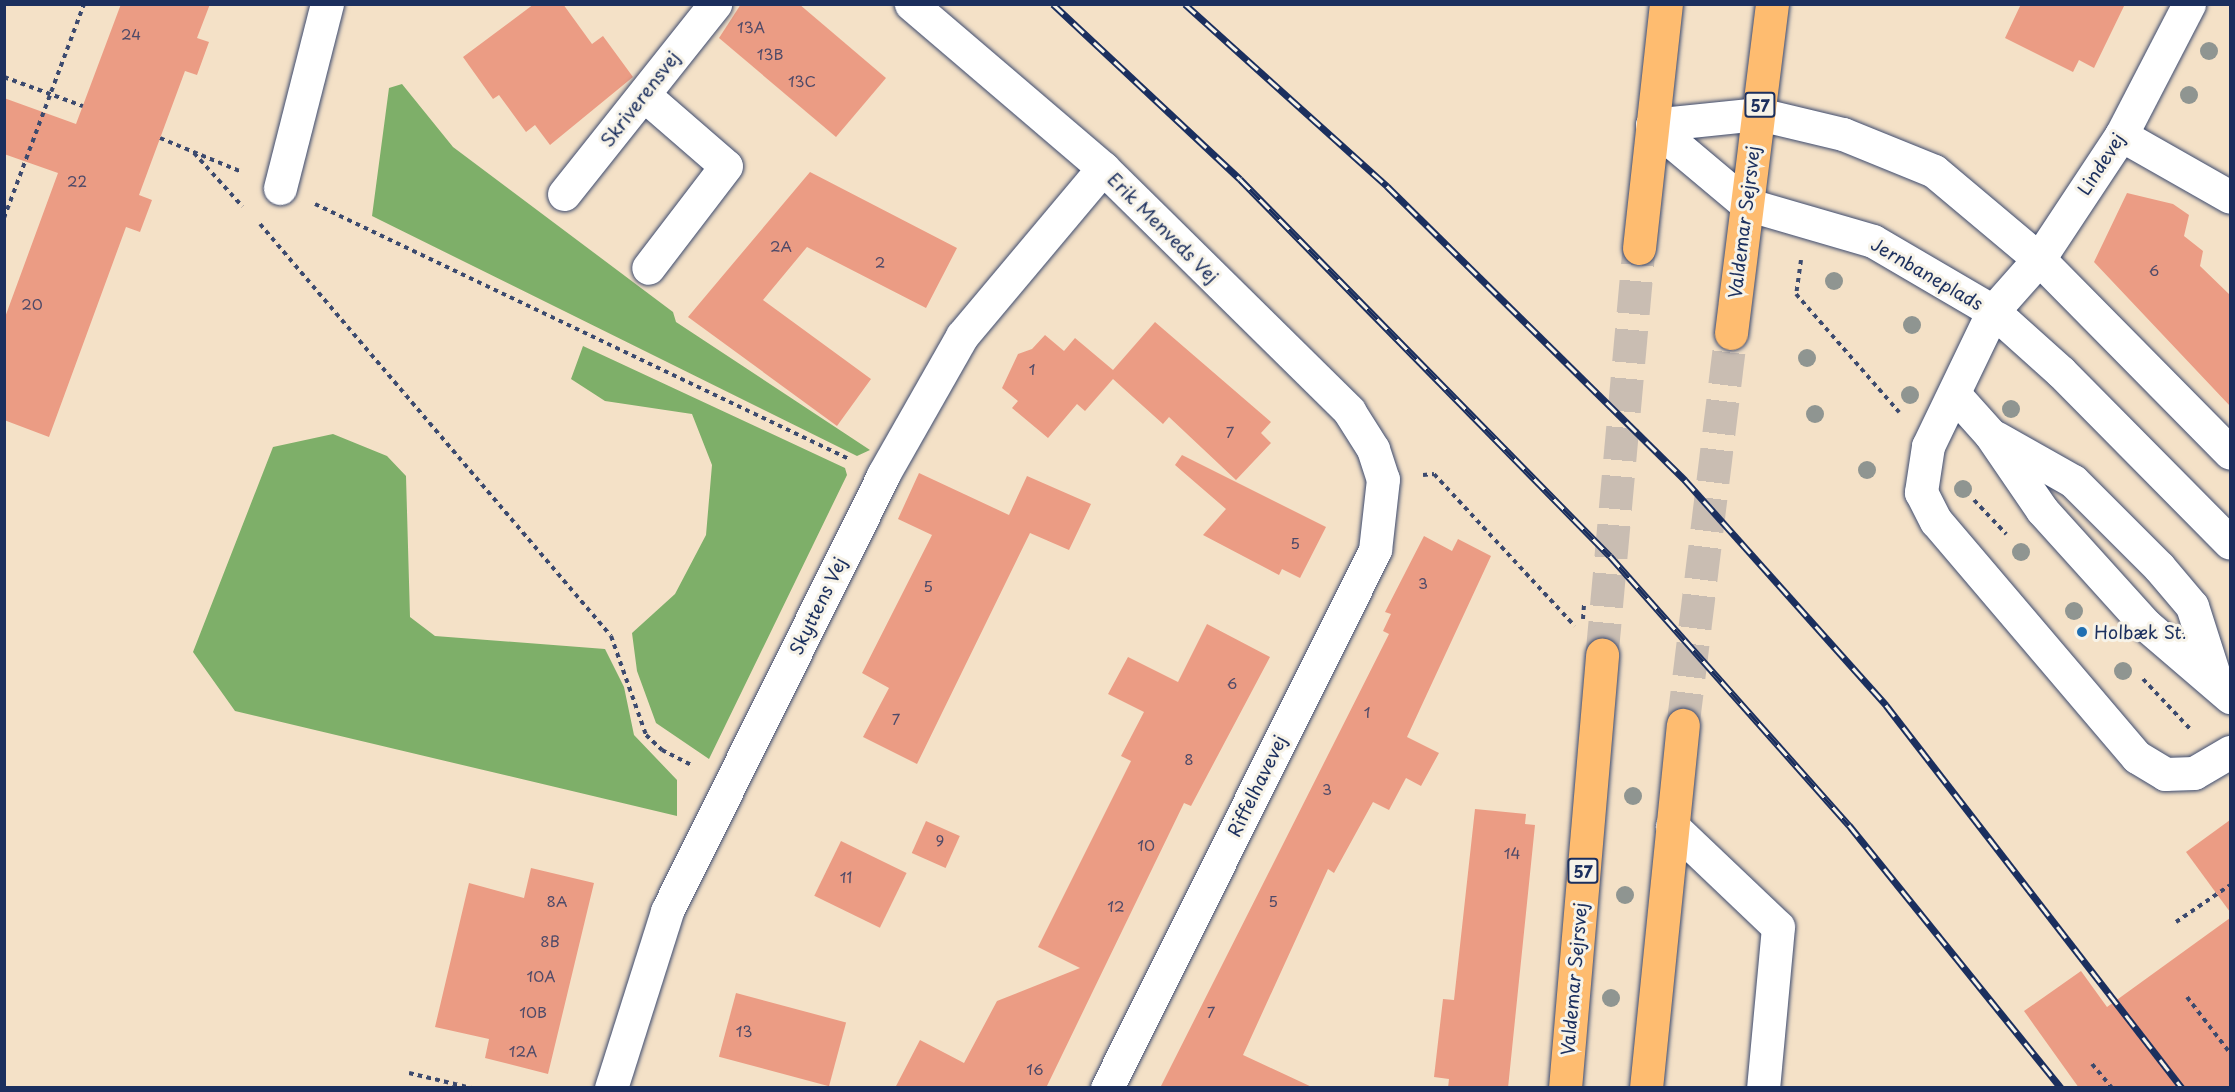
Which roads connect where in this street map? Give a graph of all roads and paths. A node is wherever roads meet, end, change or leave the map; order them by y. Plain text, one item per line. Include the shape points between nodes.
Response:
1 (84, 4) edge
2 (327, 4) edge
3 (715, 4) edge
4 (911, 4) edge
5 (1666, 4) edge
6 (1772, 4) edge
7 (2189, 4) edge
8 (4, 77) edge
9 (50, 94) junction
10 (644, 95) junction
11 (83, 106) dead end
12 (1759, 114) junction
13 (1652, 125) junction
14 (2121, 135) junction
15 (160, 138) dead end
16 (194, 153) junction
17 (1103, 168) junction
18 (280, 188) junction
19 (564, 194) dead end
20 (2230, 197) edge
21 (1746, 204) junction
22 (246, 209) dead end
23 (253, 217) dead end
24 (4, 218) edge
25 (1806, 220) junction
26 (1639, 248) tunnel mouth
27 (2038, 259) junction
28 (648, 268) dead end
29 (1993, 311) junction
30 (1731, 333) tunnel mouth
31 (1955, 395) junction
32 (1990, 434) junction
33 (1928, 446) junction
34 (2230, 453) edge
35 (883, 475) junction
36 (1383, 479) joint
37 (1446, 487) dead end
38 (2230, 543) edge
39 (1602, 655) joint
40 (2223, 689) edge
41 (1683, 725) tunnel mouth
42 (2230, 752) edge
43 (730, 784) junction
44 (1672, 826) junction
45 (2230, 885) edge
46 (2175, 922) dead end
47 (2187, 998) dead end
48 (2230, 1053) edge
49 (2092, 1064) dead end
50 (409, 1073) dead end
51 (471, 1088) edge
52 (611, 1088) edge
53 (1107, 1088) edge
54 (1565, 1088) edge
55 (1646, 1088) edge
56 (1764, 1088) edge
57 (2112, 1088) edge

1 - 9 path
2 - 18 street
3 - 10 street, Skriverensvej
4 - 17 street, Erik Menveds Vej
5 - 13 main road
6 - 12 main road, Valdemar Sejrsvej / 57
7 - 14 street, Lindevej
8 - 9 path
9 - 11 path
9 - 24 path
10 - 19 street, Skriverensvej
10 - 28 street via 726,166
12 - 13 street
12 - 21 main road, Valdemar Sejrsvej / 57
12 - 27 street via 1908,157 1958,188
13 - 21 street, Jernbaneplads
13 - 26 main road
14 - 20 street
14 - 27 street, Lindevej
15 - 16 path
16 - 18 path
16 - 22 path
17 - 35 street, Skyttens Vej via 962,336
17 - 36 street, Erik Menveds Vej via 1349,411 1373,449
18 - 35 path
21 - 25 street, Jernbaneplads
21 - 30 main road, Valdemar Sejrsvej / 57
23 - 43 path via 611,636 646,735 662,750
25 - 29 street, Jernbaneplads via 1873,241
25 - 33 path via 1796,294
27 - 29 street, Lindevej
27 - 34 street
29 - 31 street, Lindevej
29 - 38 street, Jernbaneplads via 2061,372
31 - 32 street
31 - 33 street, Lindevej
32 - 40 street via 2042,510 2146,625
32 - 40 street via 2073,481 2159,567 2192,606
33 - 42 street, Lindevej via 1921,492 1936,521 2137,756 2165,774 2194,773
35 - 43 street, Skyttens Vej
36 - 53 street, Riffelhavevej via 1375,550
37 - 39 path
39 - 54 main road, Valdemar Sejrsvej / 57
41 - 44 main road
43 - 52 street, Skyttens Vej via 667,911
44 - 55 main road
44 - 56 street via 1778,927
45 - 46 path
47 - 48 path
49 - 57 path
50 - 51 path

